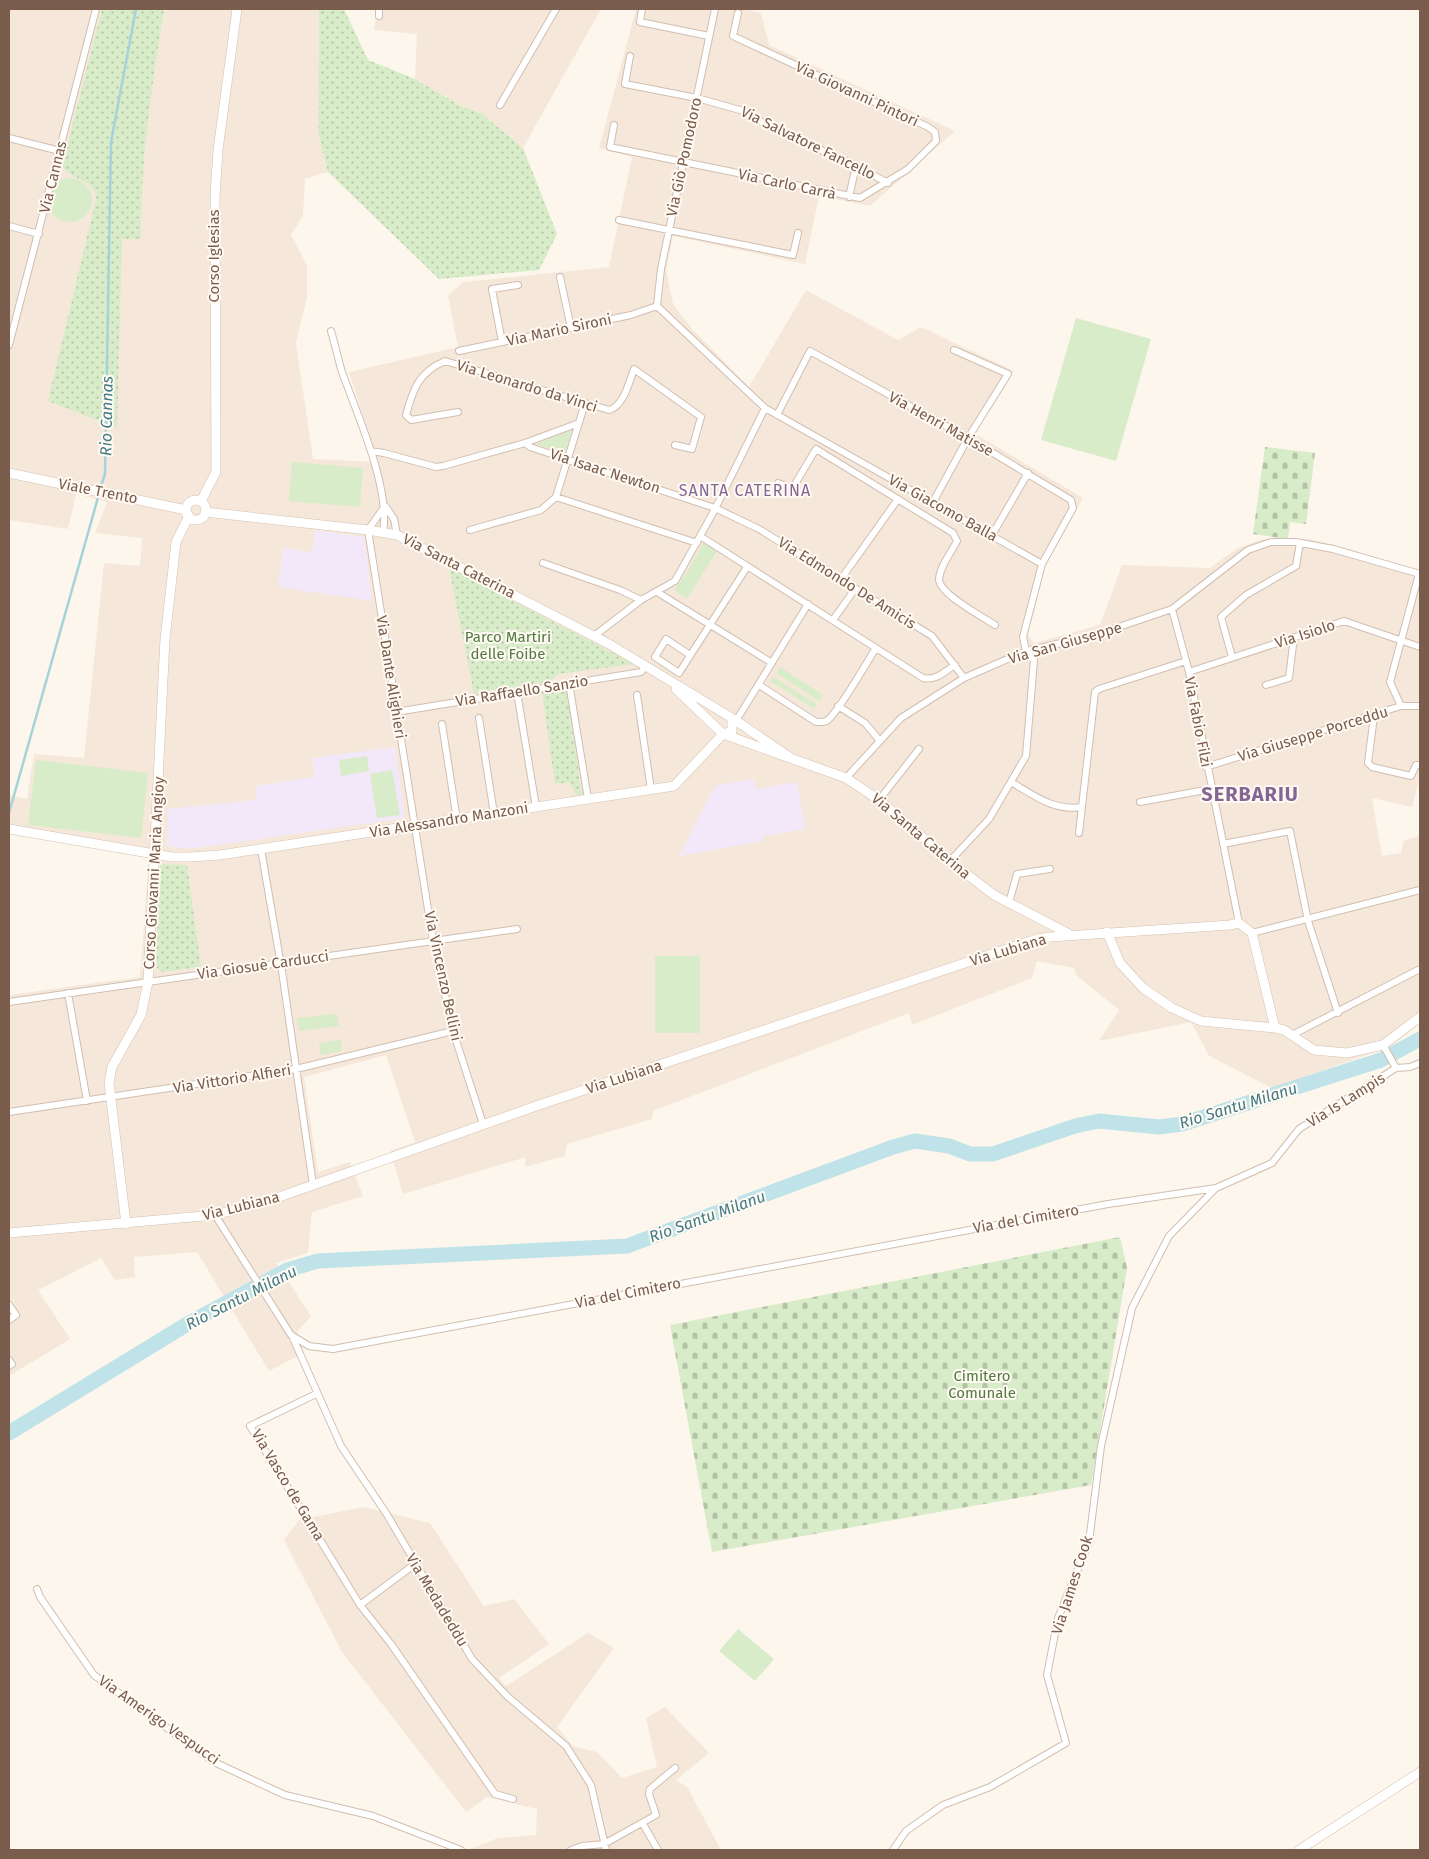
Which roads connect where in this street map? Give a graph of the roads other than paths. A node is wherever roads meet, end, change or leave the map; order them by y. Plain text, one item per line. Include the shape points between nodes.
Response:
1 (96, 9) edge
2 (237, 9) edge
3 (556, 9) edge
4 (642, 9) edge
5 (715, 9) edge
6 (738, 13) dead end
7 (709, 36) junction
8 (630, 56) dead end
9 (697, 98) junction
10 (500, 105) dead end
11 (614, 125) dead end
12 (9, 138) edge
13 (60, 151) junction
14 (684, 162) junction
15 (856, 166) junction
16 (888, 183) junction
17 (848, 197) junction
18 (619, 220) dead end
19 (9, 226) edge
20 (669, 230) junction
21 (798, 233) dead end
22 (39, 234) junction
23 (560, 277) dead end
24 (518, 286) dead end
25 (657, 306) junction
26 (571, 328) junction
27 (331, 331) dead end
28 (502, 342) junction
29 (9, 345) edge
30 (459, 350) dead end
31 (954, 350) dead end
32 (585, 403) junction
33 (765, 408) junction
34 (458, 412) dead end
35 (777, 415) junction
36 (579, 423) junction
37 (968, 438) junction
38 (525, 443) junction
39 (675, 445) dead end
40 (371, 451) junction
41 (569, 459) junction
42 (9, 473) edge
43 (1028, 473) junction
44 (778, 483) dead end
45 (556, 497) junction
46 (898, 499) junction
47 (200, 501) junction
48 (933, 502) junction
49 (385, 506) junction
50 (715, 508) junction
51 (205, 512) junction
52 (188, 513) junction
53 (368, 530) junction
54 (470, 530) dead end
55 (383, 532) junction
56 (398, 535) junction
57 (992, 535) junction
58 (700, 536) junction
59 (697, 543) junction
60 (1300, 543) junction
61 (543, 563) dead end
62 (1042, 564) junction
63 (747, 566) junction
64 (1420, 574) edge
65 (841, 579) junction
66 (855, 589) junction
67 (657, 592) junction
68 (641, 600) junction
69 (808, 604) junction
70 (1172, 609) junction
71 (833, 620) junction
72 (710, 623) junction
73 (995, 625) dead end
74 (594, 636) junction
75 (1294, 637) junction
76 (1402, 640) junction
77 (1420, 647) edge
78 (876, 648) junction
79 (1026, 651) junction
80 (690, 654) junction
81 (1232, 657) junction
82 (1186, 661) junction
83 (772, 663) junction
84 (955, 665) junction
85 (645, 667) junction
86 (1188, 672) junction
87 (663, 676) junction
88 (964, 678) junction
89 (570, 683) junction
90 (758, 685) junction
91 (1266, 685) dead end
92 (517, 692) junction
93 (637, 695) dead end
94 (838, 706) junction
95 (1401, 706) junction
96 (1420, 706) edge
97 (396, 712) junction
98 (1374, 716) junction
99 (736, 717) junction
100 (479, 718) dead end
101 (442, 724) dead end
102 (723, 734) junction
103 (880, 741) junction
104 (919, 749) dead end
105 (791, 758) junction
106 (1420, 765) edge
107 (1206, 767) junction
108 (846, 778) junction
109 (1011, 782) junction
110 (1211, 789) junction
111 (651, 790) junction
112 (588, 799) junction
113 (879, 800) junction
114 (1140, 802) dead end
115 (536, 807) junction
116 (1082, 807) junction
117 (494, 814) junction
118 (457, 820) junction
119 (415, 825) junction
120 (9, 829) edge
121 (1079, 833) dead end
122 (1223, 844) junction
123 (261, 849) junction
124 (153, 853) junction
125 (950, 861) junction
126 (1050, 869) dead end
127 (1420, 890) edge
128 (1009, 903) junction
129 (1308, 920) junction
130 (1047, 922) junction
131 (1239, 922) junction
132 (517, 929) dead end
133 (1107, 932) junction
134 (1069, 934) junction
135 (1252, 934) junction
136 (1050, 936) junction
137 (433, 941) junction
138 (281, 963) junction
139 (1420, 969) edge
140 (148, 982) junction
141 (68, 993) junction
142 (9, 1002) edge
143 (1338, 1013) junction
144 (1420, 1017) edge
145 (1275, 1028) junction
146 (453, 1031) junction
147 (1292, 1035) junction
148 (1385, 1047) junction
149 (1420, 1063) edge
150 (1395, 1066) junction
151 (296, 1069) junction
152 (110, 1098) junction
153 (87, 1101) junction
154 (9, 1112) edge
155 (483, 1124) junction
156 (313, 1185) junction
157 (1216, 1188) junction
158 (1108, 1204) joint
159 (215, 1215) junction
160 (126, 1224) junction
161 (9, 1233) edge
162 (9, 1305) edge
163 (9, 1320) edge
164 (291, 1335) junction
165 (316, 1394) junction
166 (415, 1564) junction
167 (36, 1589) dead end
168 (360, 1605) junction
169 (675, 1768) dead end
170 (1420, 1772) edge
171 (513, 1799) dead end
172 (643, 1824) junction
173 (605, 1847) edge
174 (461, 1850) edge
175 (571, 1850) edge
176 (658, 1850) edge
177 (893, 1850) edge
178 (1299, 1850) edge

1 - 13 street, Via Cannas
2 - 47 street, Corso Iglesias via 215,196 216,472
3 - 10 street
4 - 7 street via 640,22
5 - 7 street, Via Giò Pomodoro
6 - 16 street, Via Giovanni Pintori via 733,36 935,132 936,141 908,170
7 - 9 street, Via Giò Pomodoro
8 - 9 street, Via Salvatore Fancello via 625,84
9 - 14 street, Via Giò Pomodoro
9 - 15 street, Via Salvatore Fancello via 747,112 766,125
11 - 14 street, Via Carlo Carrà via 610,147
12 - 13 street
13 - 22 street, Via Cannas
14 - 17 street, Via Carlo Carrà
14 - 20 street, Via Giò Pomodoro
15 - 16 street, Via Salvatore Fancello
15 - 17 street
16 - 17 street, Via Carlo Carrà via 860,198
18 - 20 street
19 - 22 street
20 - 21 street via 793,255
20 - 25 street, Via Giò Pomodoro
22 - 29 street, Via Cannas
23 - 26 street
24 - 28 street via 492,289
25 - 26 street, Via Mario Sironi
25 - 33 street, Via Giacomo Balla
26 - 28 street, Via Mario Sironi
27 - 40 street via 341,369
28 - 30 street, Via Mario Sironi
31 - 37 street via 1008,374
32 - 34 street, Via Leonardo da Vinci via 445,361 428,368 421,377 406,415 411,420
32 - 36 street
32 - 39 street, Via Leonardo da Vinci via 609,410 616,408 634,369 701,417 692,450
33 - 35 street, Via Giacomo Balla
33 - 50 street
35 - 37 street, Via Henri Matisse via 810,351
35 - 48 street, Via Giacomo Balla
36 - 38 street
36 - 41 street
37 - 43 street, Via Henri Matisse
37 - 48 street
38 - 40 street via 436,467
38 - 41 street, Via Isaac Newton
40 - 49 street
41 - 45 street
41 - 50 street, Via Isaac Newton
42 - 52 street, Viale Trento
43 - 57 street
43 - 62 street, Via Henri Matisse via 1064,494 1071,500 1073,508
44 - 46 street via 792,489 816,448
45 - 54 street via 541,510
45 - 59 street
46 - 65 street
46 - 73 street via 953,533 957,540 939,583 945,592
47 - 51 street
47 - 52 street via 191,502
48 - 57 street, Via Giacomo Balla
49 - 53 street
49 - 55 street
49 - 56 street via 394,519
50 - 58 street
50 - 65 street, Via Edmondo De Amicis via 786,544
51 - 52 street via 200,519
51 - 53 street, Via Santa Caterina
52 - 124 street, Corso Giovanni Maria Angioy via 172,562
53 - 55 street, Via Santa Caterina
53 - 97 street, Via Dante Alighieri
55 - 56 street, Via Santa Caterina
56 - 74 street, Via Santa Caterina
57 - 62 street, Via Giacomo Balla
58 - 59 street
58 - 63 street
59 - 67 street via 675,581
60 - 64 street, Via San Giuseppe
60 - 70 street, Via San Giuseppe via 1271,542 1248,550
60 - 81 street via 1296,566 1246,595 1221,617
61 - 68 street
62 - 79 street via 1023,637
63 - 69 street
63 - 72 street
64 - 76 street
65 - 66 street, Via Edmondo De Amicis
66 - 71 street
66 - 84 street, Via Edmondo De Amicis via 932,636
67 - 68 street
67 - 72 street
68 - 74 street
69 - 71 street
69 - 83 street
70 - 79 street, Via San Giuseppe via 1092,636
70 - 82 street, Via Fabio Filzi
71 - 78 street
72 - 80 street
72 - 83 street
74 - 85 street, Via Santa Caterina
75 - 76 street, Via Isiolo via 1344,621
75 - 81 street, Via Isiolo
75 - 91 street via 1289,678
76 - 77 street, Via Isiolo
76 - 95 street via 1390,682
78 - 84 street via 923,678 938,677
78 - 94 street
79 - 88 street, Via San Giuseppe
79 - 109 street via 1034,660 1026,756
80 - 80 street via 679,672 655,657 666,639
81 - 86 street, Via Isiolo
82 - 86 street, Via Fabio Filzi
82 - 116 street via 1095,692
83 - 90 street
84 - 88 street, Via Edmondo De Amicis
85 - 87 street, Via Santa Caterina
85 - 89 street, Via Raffaello Sanzio via 641,672
86 - 107 street, Via Fabio Filzi
87 - 99 street, Via Santa Caterina
87 - 102 street, Via Santa Caterina
88 - 103 street, Via San Giuseppe via 901,718
89 - 92 street, Via Raffaello Sanzio
89 - 112 street
90 - 94 street via 816,722 827,721
90 - 99 street
92 - 97 street, Via Raffaello Sanzio
92 - 115 street
93 - 111 street
94 - 103 street via 865,723
95 - 96 street, Via Giuseppe Porceddu
95 - 98 street, Via Giuseppe Porceddu
97 - 119 street, Via Dante Alighieri
98 - 106 street via 1368,763 1372,767 1411,776 1416,765
98 - 107 street, Via Giuseppe Porceddu
99 - 102 street via 732,730
99 - 105 street, Via Santa Caterina
100 - 117 street
101 - 118 street
102 - 105 street, Via Santa Caterina
102 - 111 street, Via Alessandro Manzoni via 674,786
103 - 108 street, Via San Giuseppe
104 - 113 street
105 - 108 street, Via Santa Caterina via 818,771
107 - 110 street, Via Fabio Filzi
108 - 113 street, Via Santa Caterina
109 - 116 street via 1048,805 1070,809
109 - 125 street via 989,819
110 - 114 street
110 - 122 street, Via Fabio Filzi
111 - 112 street, Via Alessandro Manzoni
112 - 115 street, Via Alessandro Manzoni
113 - 125 street, Via Santa Caterina
115 - 117 street, Via Alessandro Manzoni
116 - 121 street
117 - 118 street, Via Alessandro Manzoni
118 - 119 street, Via Alessandro Manzoni
119 - 123 street, Via Alessandro Manzoni
119 - 137 street, Via Vincenzo Bellini
120 - 124 street, Via Alessandro Manzoni
122 - 129 street via 1290,831
122 - 131 street, Via Fabio Filzi
123 - 124 street, Via Alessandro Manzoni via 190,858
123 - 138 street
124 - 140 street, Corso Giovanni Maria Angioy
125 - 128 street, Via Santa Caterina
126 - 128 street via 1017,874
127 - 129 street
128 - 130 street, Via Santa Caterina
129 - 135 street
129 - 143 street
130 - 134 street, Via Santa Caterina
130 - 136 street
131 - 133 street, Via Lubiana
131 - 135 street
132 - 137 street, Via Giosuè Carducci
133 - 134 street, Via Lubiana
133 - 145 street via 1120,963 1143,988 1172,1008 1200,1021
134 - 136 street, Via Lubiana
135 - 145 street
136 - 155 street, Via Lubiana
137 - 138 street, Via Giosuè Carducci
137 - 146 street, Via Vincenzo Bellini
138 - 140 street, Via Giosuè Carducci
138 - 151 street
139 - 143 street
140 - 141 street, Via Giosuè Carducci
140 - 152 street, Corso Giovanni Maria Angioy via 141,1015 112,1067
141 - 142 street, Via Giosuè Carducci
141 - 153 street
143 - 147 street
144 - 148 street
145 - 147 street
146 - 151 street, Via Vittorio Alfieri
146 - 155 street, Via Vincenzo Bellini
147 - 148 street via 1324,1053
148 - 150 street
149 - 150 street
150 - 157 street, Via Is Lampis via 1300,1129 1272,1163
151 - 152 street, Via Vittorio Alfieri
151 - 156 street
152 - 153 street, Via Vittorio Alfieri
152 - 160 street, Corso Giovanni Maria Angioy
153 - 154 street, Via Vittorio Alfieri
155 - 156 street, Via Lubiana
156 - 159 street, Via Lubiana
157 - 158 street, Via Is Lampis
157 - 177 street, Via James Cook via 1169,1236 1132,1308 1101,1446 1089,1542 1058,1618 1046,1674 1066,1743 990,1786 943,1805 906,1831
158 - 164 street, Via del Cimitero via 333,1349 309,1346
159 - 160 street, Via Lubiana
159 - 164 street
160 - 161 street, Via Lubiana
162 - 163 street via 16,1315
164 - 165 street, Via Medadeddu
165 - 166 street, Via Medadeddu via 341,1446 386,1512
165 - 168 street, Via Vasco de Gama via 250,1426
166 - 168 street
166 - 173 street, Via Medadeddu via 472,1659 506,1696 566,1746 591,1785
167 - 174 street, Via Amerigo Vespucci via 94,1675 214,1762 285,1795 373,1816
168 - 171 street, Via Vasco de Gama via 391,1644 495,1794
169 - 172 street via 650,1789 656,1815
170 - 178 street
172 - 173 street
172 - 176 street
173 - 175 street via 582,1846

